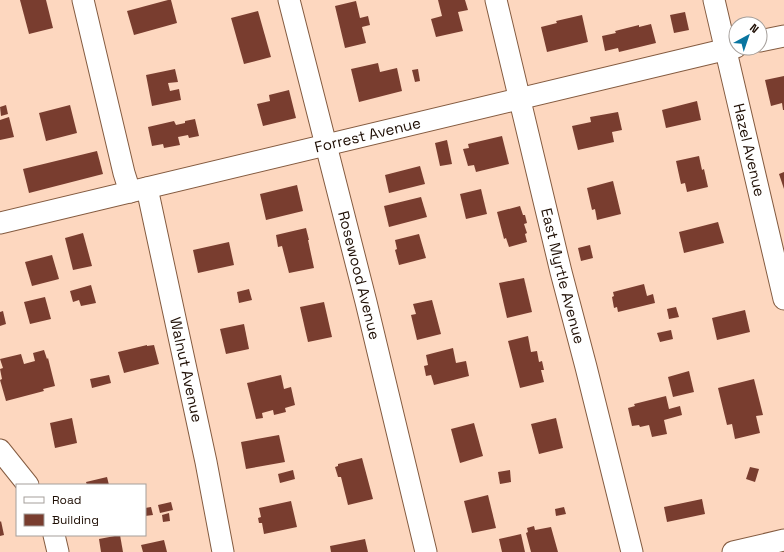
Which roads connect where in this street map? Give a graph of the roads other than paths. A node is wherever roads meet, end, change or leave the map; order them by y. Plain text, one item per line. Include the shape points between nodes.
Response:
1 (83, 0) edge
2 (289, 0) edge
3 (496, 0) edge
4 (714, 0) edge
5 (784, 36) edge
6 (768, 39) edge
7 (728, 40) edge
8 (728, 49) edge
9 (733, 56) edge
10 (520, 99) junction
11 (325, 145) junction
12 (139, 190) junction
13 (0, 223) edge
14 (784, 299) edge
15 (0, 450) edge
16 (27, 484) edge
17 (54, 536) edge
18 (784, 540) edge
19 (58, 552) edge
20 (224, 552) edge
21 (426, 552) edge
22 (632, 552) edge
23 (733, 552) edge

1 - 12 street, Walnut Avenue via 124,173
2 - 11 street, Rosewood Avenue
3 - 10 street, East Myrtle Avenue
4 - 7 street, Hazel Avenue
5 - 6 street
8 - 10 street, Forrest Avenue
9 - 14 street, Hazel Avenue
10 - 11 street, Forrest Avenue
10 - 22 street, East Myrtle Avenue
11 - 12 street, Forrest Avenue
11 - 21 street, Rosewood Avenue
12 - 13 street, Forrest Avenue
12 - 20 street, Walnut Avenue via 206,462
15 - 16 street
17 - 19 street
18 - 23 street

